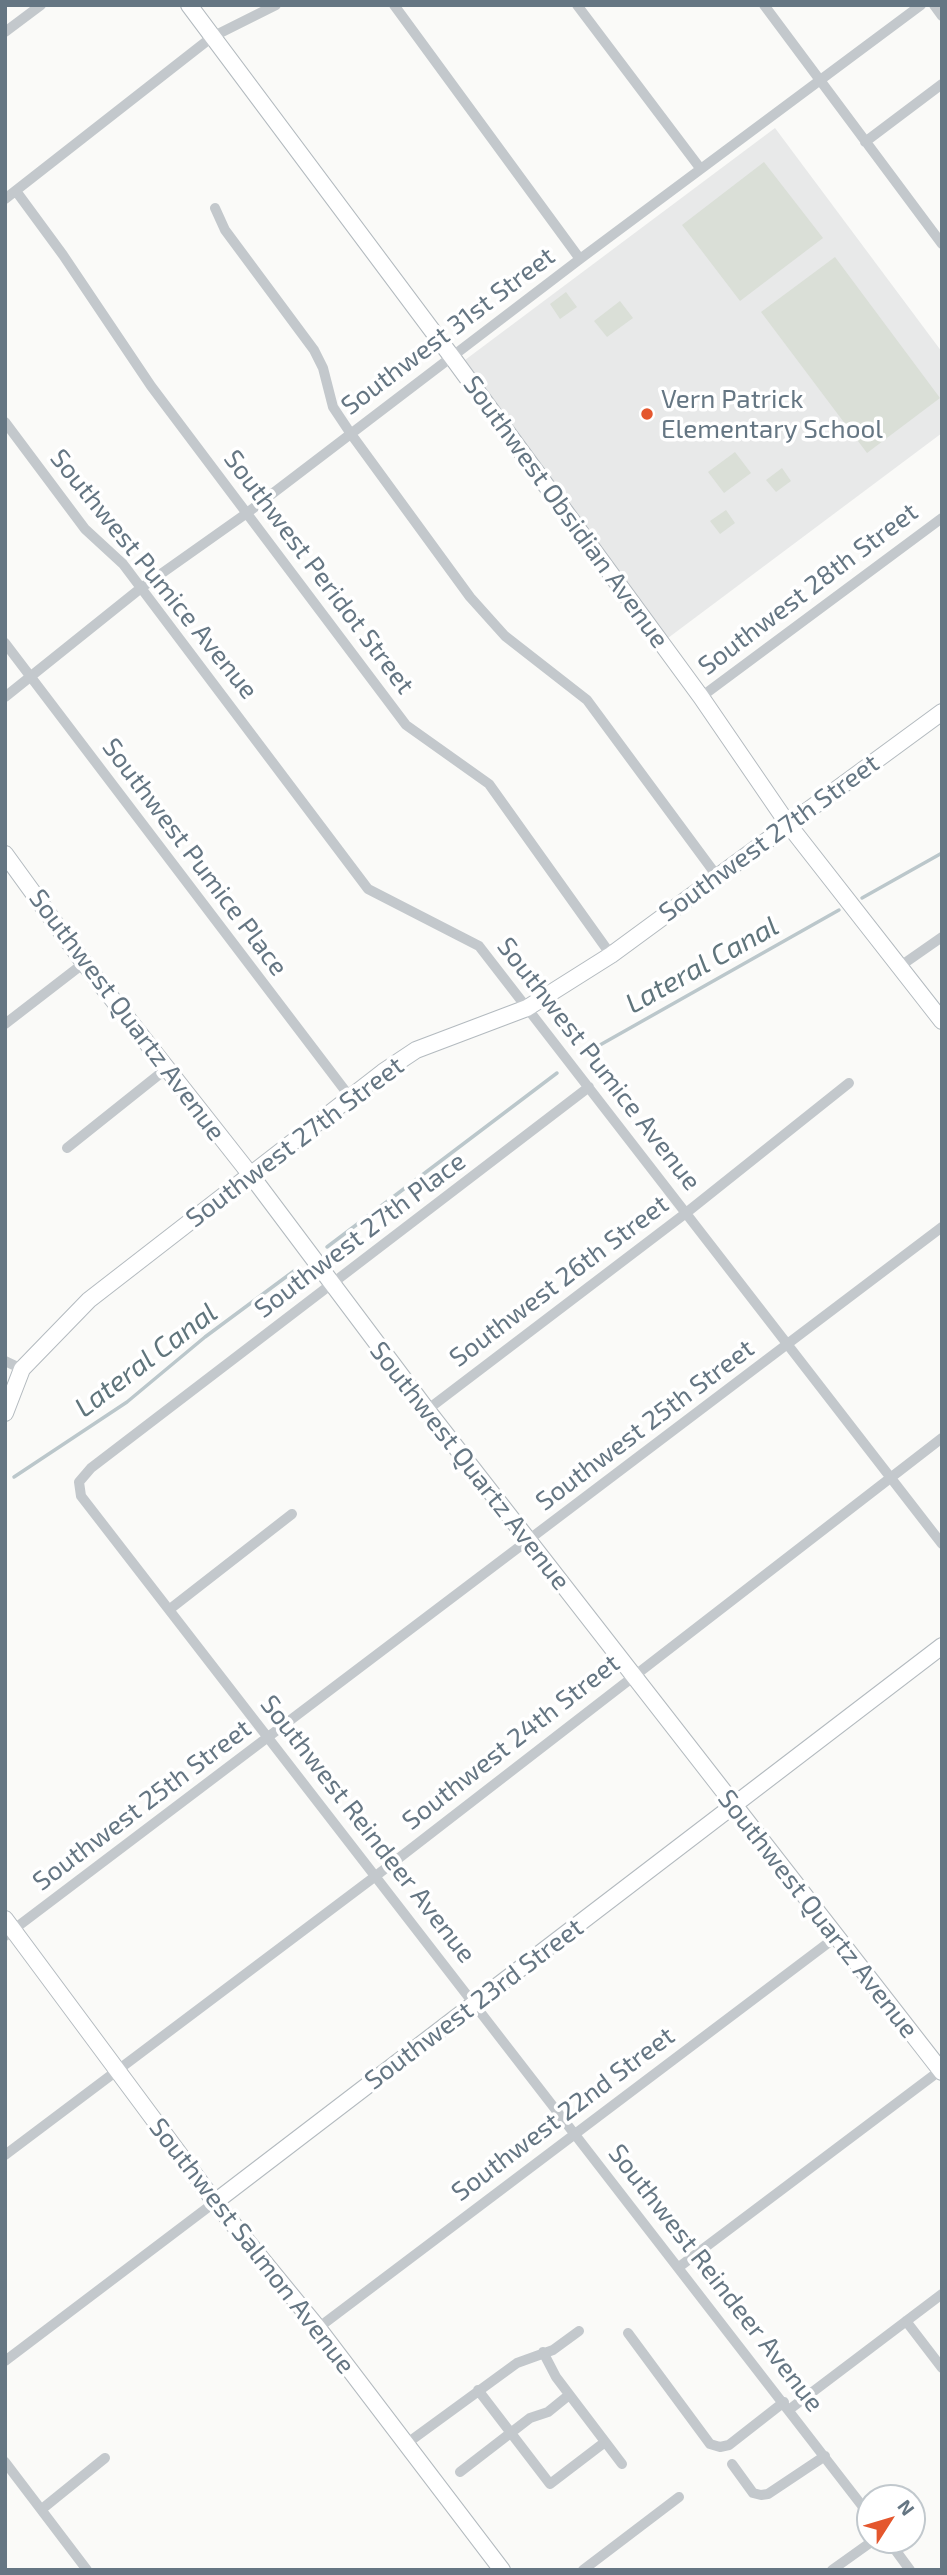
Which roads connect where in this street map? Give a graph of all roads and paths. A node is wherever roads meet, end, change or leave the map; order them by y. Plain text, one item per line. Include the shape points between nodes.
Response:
1 (41, 5) edge
2 (188, 5) edge
3 (276, 5) edge
4 (394, 5) edge
5 (577, 5) edge
6 (764, 5) edge
7 (921, 5) edge
8 (934, 5) edge
9 (942, 16) edge
10 (5, 32) edge
11 (212, 37) junction
12 (821, 82) junction
13 (942, 83) edge
14 (865, 142) junction
15 (700, 168) junction
16 (16, 191) junction
17 (5, 199) edge
18 (215, 208) dead end
19 (942, 244) edge
20 (580, 259) junction
21 (452, 357) junction
22 (5, 422) edge
23 (351, 435) junction
24 (247, 513) junction
25 (942, 518) edge
26 (141, 588) junction
27 (5, 643) edge
28 (30, 677) junction
29 (5, 697) edge
30 (701, 697) junction
31 (942, 712) edge
32 (788, 824) junction
33 (5, 854) edge
34 (717, 876) junction
35 (942, 937) edge
36 (611, 955) junction
37 (84, 962) junction
38 (899, 967) junction
39 (527, 1008) junction
40 (942, 1021) edge
41 (5, 1024) edge
42 (166, 1069) junction
43 (849, 1083) dead end
44 (589, 1087) junction
45 (350, 1097) junction
46 (67, 1148) dead end
47 (250, 1174) junction
48 (686, 1213) junction
49 (942, 1227) edge
50 (331, 1286) junction
51 (788, 1345) junction
52 (5, 1361) edge
53 (22, 1370) junction
54 (426, 1410) junction
55 (5, 1413) edge
56 (942, 1438) edge
57 (91, 1468) joint
58 (890, 1478) junction
59 (292, 1514) dead end
60 (529, 1541) junction
61 (942, 1544) edge
62 (170, 1609) junction
63 (942, 1646) edge
64 (634, 1676) junction
65 (268, 1739) junction
66 (734, 1806) junction
67 (377, 1875) junction
68 (8, 1928) edge
69 (836, 1937) junction
70 (474, 2003) junction
71 (115, 2070) junction
72 (941, 2071) edge
73 (574, 2134) junction
74 (5, 2155) edge
75 (215, 2202) junction
76 (680, 2267) junction
77 (942, 2294) edge
78 (906, 2321) junction
79 (318, 2328) junction
80 (579, 2331) dead end
81 (628, 2333) dead end
82 (543, 2352) junction
83 (5, 2361) edge
84 (942, 2368) edge
85 (478, 2390) junction
86 (569, 2395) junction
87 (787, 2405) junction
88 (512, 2434) junction
89 (605, 2442) junction
90 (406, 2444) junction
91 (825, 2456) junction
92 (105, 2458) dead end
93 (5, 2462) edge
94 (622, 2464) dead end
95 (732, 2464) dead end
96 (460, 2472) dead end
97 (679, 2497) dead end
98 (856, 2497) edge
99 (42, 2509) junction
100 (856, 2553) edge
101 (898, 2554) edge
102 (87, 2570) edge
103 (502, 2570) edge
104 (583, 2570) edge
105 (832, 2570) edge
106 (910, 2570) edge

1 - 10 street
2 - 11 street, Southwest Obsidian Avenue
3 - 11 street
4 - 20 street
5 - 15 street
6 - 12 street
7 - 12 street, Southwest 31st Street
8 - 9 street
11 - 16 street
11 - 21 street, Southwest Obsidian Avenue
12 - 14 street
12 - 15 street, Southwest 31st Street
13 - 14 street
14 - 19 street
15 - 20 street, Southwest 31st Street
16 - 17 street
16 - 24 street, Southwest Peridot Street via 151,386
18 - 23 street via 225,230 314,350 334,407
20 - 21 street, Southwest 31st Street
21 - 23 street, Southwest 31st Street
21 - 30 street, Southwest Obsidian Avenue
22 - 26 street, Southwest Pumice Avenue via 85,529
23 - 24 street, Southwest 31st Street
23 - 34 street via 470,597 505,636 587,701
24 - 26 street, Southwest 31st Street
24 - 36 street, Southwest Peridot Street via 406,725 489,783
25 - 30 street, Southwest 28th Street
26 - 28 street, Southwest 31st Street
26 - 39 street, Southwest Pumice Avenue via 368,889 479,946
27 - 28 street, Southwest Pumice Place
28 - 29 street, Southwest 31st Street
28 - 45 street, Southwest Pumice Place
30 - 32 street, Southwest Obsidian Avenue
31 - 32 street, Southwest 27th Street
32 - 34 street, Southwest 27th Street
32 - 38 street, Southwest Obsidian Avenue
33 - 37 street, Southwest Quartz Avenue
34 - 36 street, Southwest 27th Street
35 - 38 street
36 - 39 street, Southwest 27th Street
37 - 41 street
37 - 42 street, Southwest Quartz Avenue
38 - 40 street, Southwest Obsidian Avenue
39 - 44 street, Southwest Pumice Avenue
39 - 45 street, Southwest 27th Street via 416,1050
42 - 46 street
42 - 47 street, Southwest Quartz Avenue
43 - 48 street, Southwest 26th Street
44 - 48 street, Southwest Pumice Avenue
44 - 50 street, Southwest 27th Place
45 - 47 street, Southwest 27th Street
47 - 50 street, Southwest Quartz Avenue
47 - 53 street, Southwest 27th Street via 89,1300
48 - 51 street, Southwest Pumice Avenue
48 - 54 street, Southwest 26th Street
49 - 51 street, Southwest 25th Street
50 - 54 street, Southwest Quartz Avenue
50 - 57 street, Southwest 27th Place
51 - 58 street, Southwest Pumice Avenue
51 - 60 street, Southwest 25th Street
52 - 53 street
53 - 55 street, Southwest 27th Street
54 - 60 street, Southwest Quartz Avenue
56 - 58 street, Southwest 24th Street
57 - 62 street, Southwest Reindeer Avenue via 79,1482 81,1496
58 - 61 street, Southwest Pumice Avenue
58 - 64 street, Southwest 24th Street
59 - 62 street
60 - 64 street, Southwest Quartz Avenue
60 - 65 street, Southwest 25th Street
62 - 65 street, Southwest Reindeer Avenue
63 - 66 street, Southwest 23rd Street
64 - 66 street, Southwest Quartz Avenue
64 - 67 street, Southwest 24th Street
65 - 67 street, Southwest Reindeer Avenue
65 - 68 street, Southwest 25th Street
66 - 69 street, Southwest Quartz Avenue
66 - 70 street, Southwest 23rd Street
67 - 70 street, Southwest Reindeer Avenue
67 - 71 street, Southwest 24th Street
68 - 71 street, Southwest Salmon Avenue
69 - 72 street, Southwest Quartz Avenue
69 - 73 street, Southwest 22nd Street
70 - 73 street, Southwest Reindeer Avenue
70 - 75 street, Southwest 23rd Street
71 - 74 street, Southwest 24th Street
71 - 75 street, Southwest Salmon Avenue
72 - 76 street
73 - 76 street, Southwest Reindeer Avenue
73 - 79 street, Southwest 22nd Street
75 - 79 street, Southwest Salmon Avenue
75 - 83 street, Southwest 23rd Street
76 - 87 street, Southwest Reindeer Avenue
77 - 78 street
78 - 84 street
78 - 87 street
79 - 90 street, Southwest Salmon Avenue
80 - 82 street
81 - 87 street via 710,2444 729,2445
82 - 85 street via 517,2363
82 - 86 street
85 - 88 street
85 - 90 street
86 - 88 street
86 - 89 street
87 - 91 street, Southwest Reindeer Avenue
88 - 89 street via 550,2484
88 - 96 street
89 - 94 street
90 - 103 street, Southwest Salmon Avenue
91 - 95 street via 761,2495 753,2493
91 - 98 street, Southwest Reindeer Avenue
92 - 99 street
93 - 99 street
97 - 104 street
99 - 102 street
100 - 105 street
101 - 106 street

